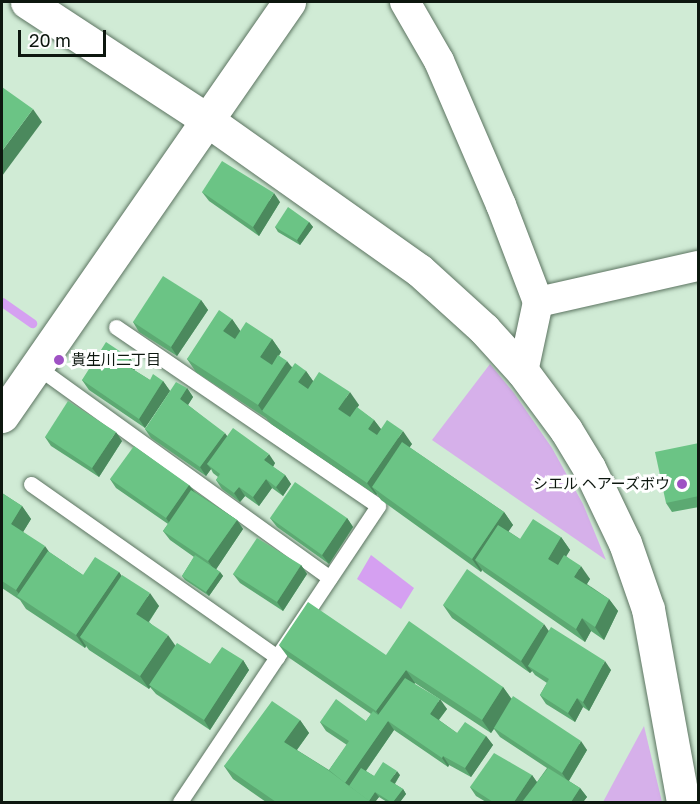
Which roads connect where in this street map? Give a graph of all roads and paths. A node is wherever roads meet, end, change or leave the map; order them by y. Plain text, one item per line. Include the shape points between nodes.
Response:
1 (27, 2) edge
2 (289, 2) edge
3 (405, 2) edge
4 (207, 120) junction
5 (699, 266) edge
6 (538, 302) junction
7 (116, 327) dead end
8 (36, 366) junction
9 (523, 372) junction
10 (2, 416) edge
11 (31, 484) dead end
12 (330, 578) junction
13 (278, 657) junction
14 (180, 802) edge
15 (683, 802) edge

1 - 4 street
2 - 4 street
3 - 6 street via 439,61
4 - 8 street
4 - 9 street via 419,270 484,329
5 - 6 street
6 - 9 street
7 - 12 lane via 378,506
8 - 10 street
8 - 12 lane
9 - 15 street via 589,468 625,543 648,609
11 - 13 lane
12 - 13 lane
13 - 14 lane

